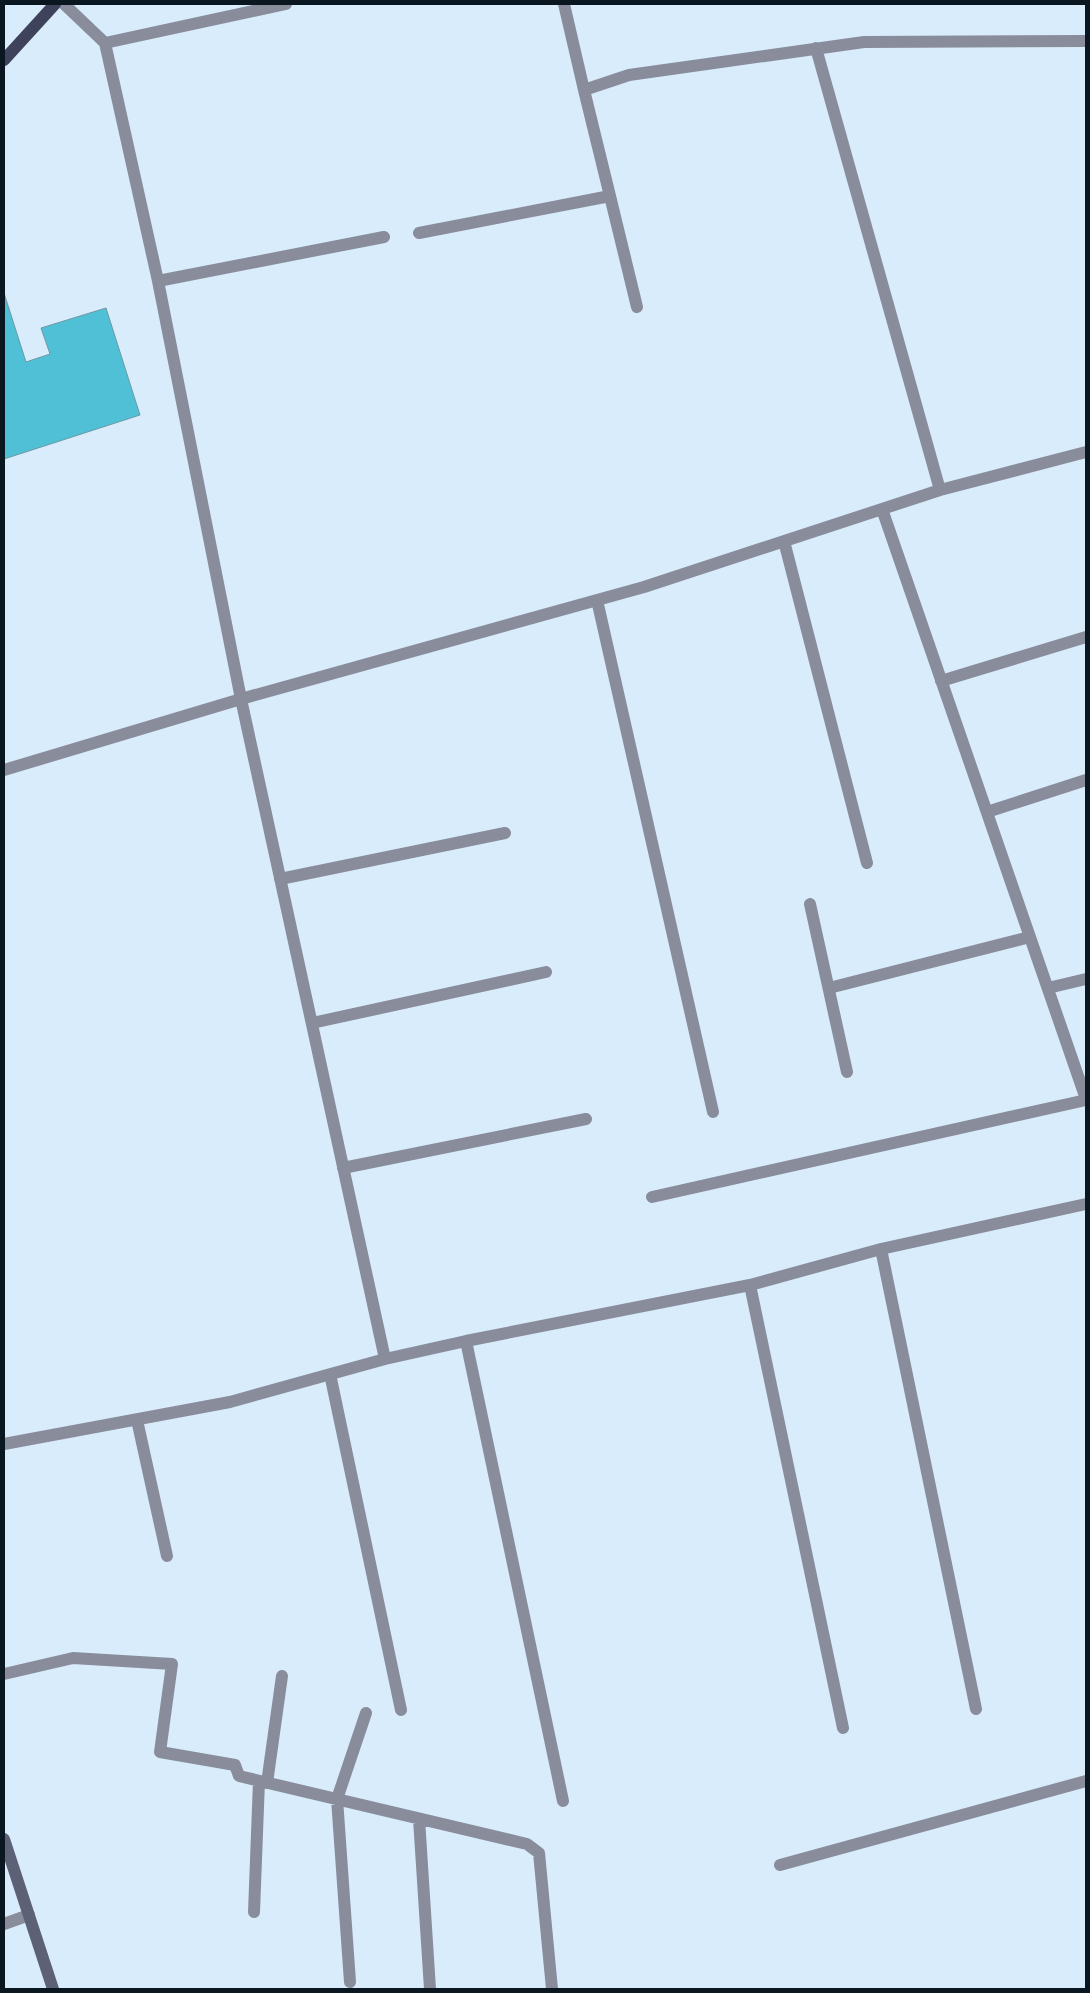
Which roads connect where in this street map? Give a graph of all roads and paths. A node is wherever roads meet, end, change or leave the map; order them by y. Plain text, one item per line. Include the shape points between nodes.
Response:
1 (55, 4) edge
2 (64, 4) edge
3 (286, 4) edge
4 (564, 4) edge
5 (1086, 41) edge
6 (105, 43) junction
7 (816, 48) junction
8 (4, 60) edge
9 (584, 90) junction
10 (610, 196) junction
11 (420, 232) dead end
12 (384, 237) dead end
13 (158, 282) junction
14 (637, 307) dead end
15 (1086, 452) edge
16 (940, 490) junction
17 (882, 509) junction
18 (784, 541) junction
19 (597, 600) junction
20 (1086, 637) edge
21 (941, 681) junction
22 (241, 699) junction
23 (4, 770) edge
24 (1086, 780) edge
25 (987, 812) junction
26 (505, 833) dead end
27 (867, 863) dead end
28 (280, 879) junction
29 (810, 904) dead end
30 (1030, 937) junction
31 (546, 972) dead end
32 (1086, 979) edge
33 (829, 988) junction
34 (1048, 988) junction
35 (312, 1023) junction
36 (847, 1072) dead end
37 (1086, 1100) edge
38 (713, 1112) dead end
39 (586, 1119) dead end
40 (343, 1168) junction
41 (652, 1198) dead end
42 (1086, 1204) edge
43 (882, 1249) junction
44 (750, 1285) junction
45 (466, 1341) junction
46 (385, 1359) junction
47 (330, 1374) junction
48 (137, 1420) junction
49 (4, 1444) edge
50 (167, 1556) dead end
51 (4, 1674) edge
52 (282, 1676) dead end
53 (976, 1709) dead end
54 (401, 1710) dead end
55 (366, 1713) dead end
56 (843, 1728) dead end
57 (1086, 1781) edge
58 (263, 1782) junction
59 (337, 1800) junction
60 (562, 1801) dead end
61 (419, 1819) junction
62 (4, 1839) edge
63 (780, 1865) dead end
64 (254, 1912) dead end
65 (29, 1915) junction
66 (4, 1924) edge
67 (350, 1982) dead end
68 (53, 1989) edge
69 (430, 1989) edge
70 (552, 1989) edge

1 - 8 main road
2 - 6 street
3 - 6 street
4 - 9 street
5 - 7 street via 864,42
6 - 13 street
7 - 9 street via 629,75
7 - 16 street
9 - 10 street
10 - 11 street
10 - 14 street
12 - 13 street
13 - 22 street
15 - 16 street
16 - 17 street
17 - 18 street
17 - 21 street
18 - 19 street
18 - 27 street
19 - 22 street
19 - 38 street
20 - 21 street
21 - 25 street
22 - 23 street
22 - 28 street
24 - 25 street
25 - 30 street
26 - 28 street
28 - 35 street
29 - 33 street
30 - 33 street
30 - 34 street
31 - 35 street
32 - 34 street
33 - 36 street
34 - 37 street
35 - 40 street
37 - 41 street
39 - 40 street
40 - 46 street
42 - 43 street
43 - 44 street
43 - 53 street
44 - 45 street
44 - 56 street
45 - 46 street
45 - 60 street
46 - 47 street
47 - 48 street via 230,1402
47 - 54 street
48 - 49 street
48 - 50 street
51 - 58 street via 73,1658 172,1664 160,1752 235,1765 239,1776
52 - 58 street
55 - 59 street
57 - 63 street
58 - 59 street
58 - 64 street
59 - 61 street
59 - 67 street
61 - 69 street
61 - 70 street via 526,1844 539,1853
62 - 65 street
65 - 66 street
65 - 68 street

